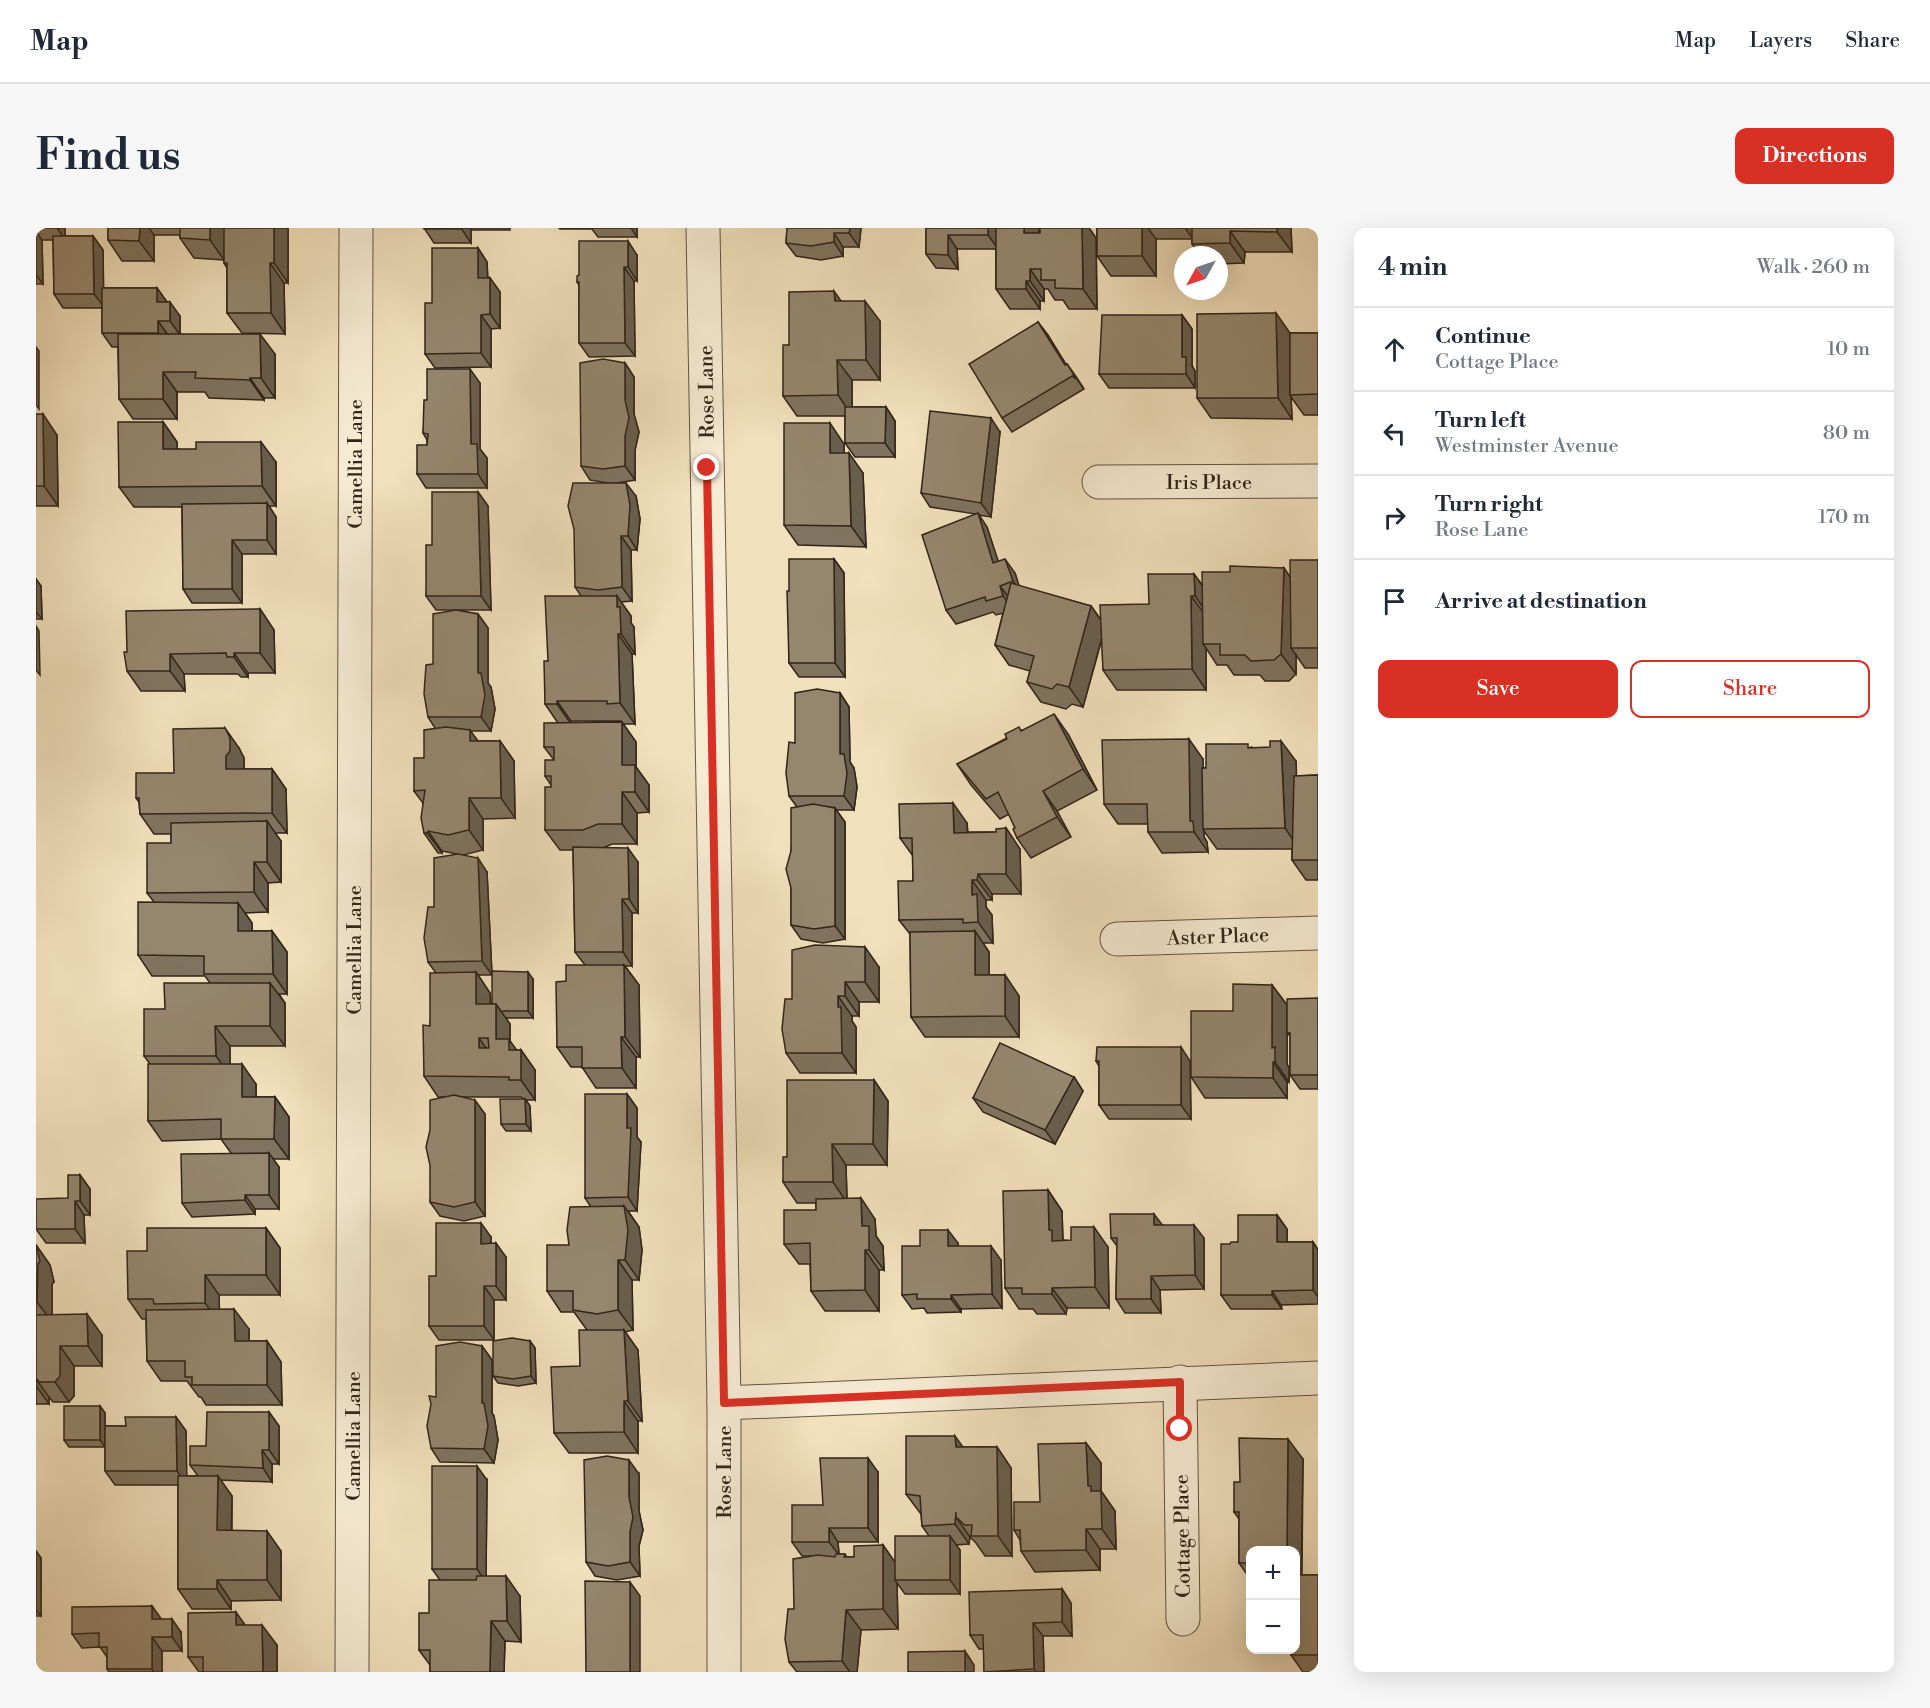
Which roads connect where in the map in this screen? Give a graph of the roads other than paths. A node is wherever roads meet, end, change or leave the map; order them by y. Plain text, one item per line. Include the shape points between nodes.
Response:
1 (356, 228) edge
2 (703, 228) edge
3 (1318, 481) edge
4 (1100, 482) dead end
5 (1318, 933) edge
6 (1117, 939) dead end
7 (1318, 1378) edge
8 (1180, 1382) junction
9 (724, 1403) junction
10 (1183, 1619) dead end
11 (352, 1672) edge
12 (724, 1672) edge

1 - 11 street, Camellia Lane
2 - 9 street, Rose Lane
3 - 4 street, Iris Place
5 - 6 street, Aster Place
7 - 8 street
8 - 9 street
8 - 10 street, Cottage Place
9 - 12 street, Rose Lane

